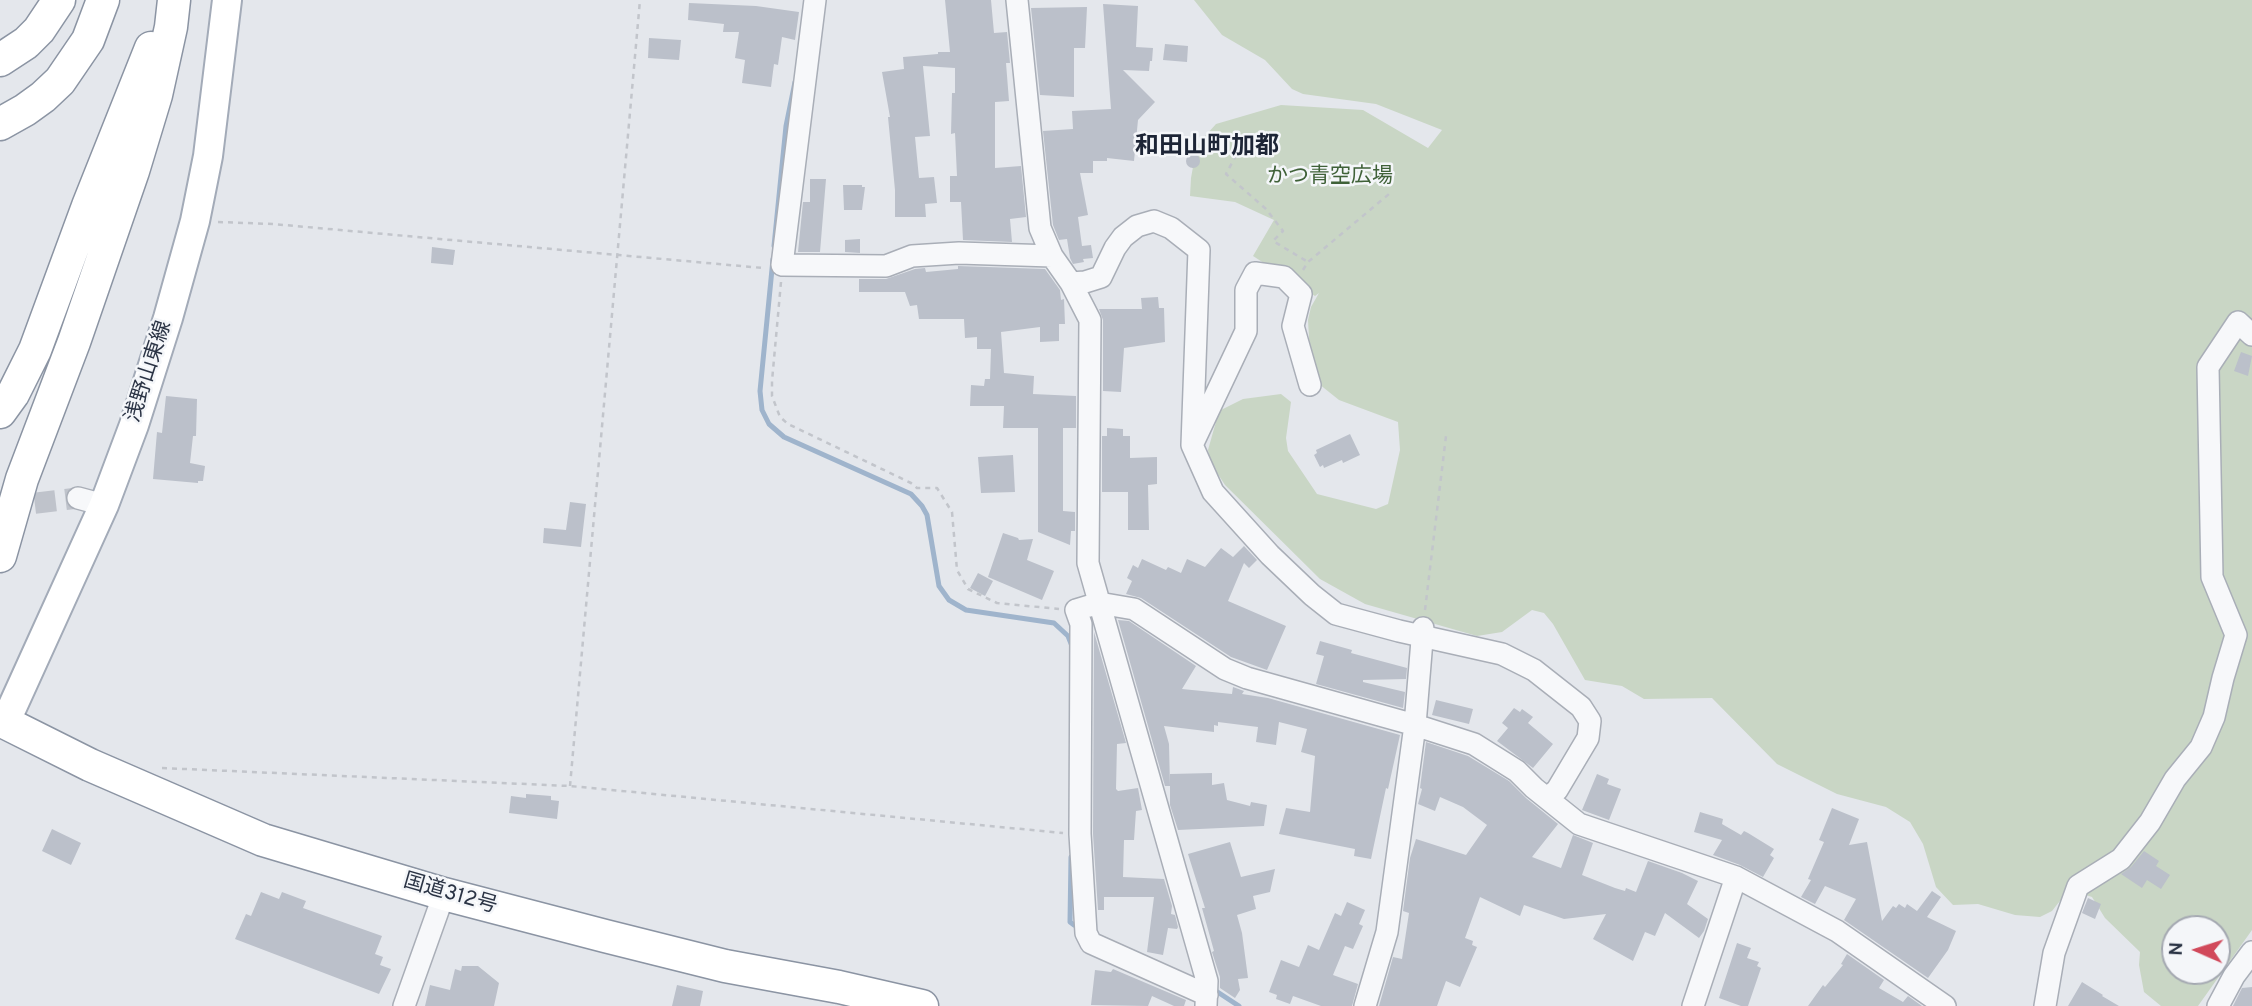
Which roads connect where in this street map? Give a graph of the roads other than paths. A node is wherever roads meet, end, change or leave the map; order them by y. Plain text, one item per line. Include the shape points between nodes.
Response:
1 (59, 0) edge
2 (103, 0) edge
3 (166, 0) edge
4 (174, 0) edge
5 (227, 0) edge
6 (1017, 0) edge
7 (814, 4) edge
8 (0, 60) edge
9 (0, 124) edge
10 (1052, 256) junction
11 (1071, 283) junction
12 (2252, 335) edge
13 (1310, 385) dead end
14 (0, 412) edge
15 (1192, 445) junction
16 (0, 556) edge
17 (1100, 603) junction
18 (1422, 632) junction
19 (2, 725) edge
20 (1415, 725) junction
21 (1548, 797) junction
22 (1736, 877) junction
23 (444, 894) junction
24 (2252, 952) edge
25 (836, 997) edge
26 (1207, 1001) edge
27 (404, 1006) edge
28 (922, 1006) edge
29 (1365, 1006) edge
30 (1693, 1006) edge
31 (1945, 1006) edge
32 (2045, 1006) edge
33 (2218, 1006) edge

1 - 8 highway via 39,30
2 - 9 highway via 88,40 60,81
3 - 14 highway via 34,350
4 - 16 highway via 156,95 133,171 22,479
5 - 19 main road, 浅野山東線 via 208,156 168,318 138,411 91,501
6 - 10 street via 1040,228
7 - 10 street via 775,267 886,266 912,256 959,253
10 - 11 street
11 - 15 street via 1101,276 1123,237 1154,221 1199,250
11 - 17 street via 1090,320 1088,563
12 - 32 street via 2238,322 2208,367 2212,577 2236,635 2214,718 2201,747 2121,859 2078,886 2054,953
13 - 15 street via 1293,326 1301,294 1284,278 1255,273 1246,290 1246,331
15 - 18 street via 1213,492 1312,596 1336,614
17 - 20 street via 1134,609 1225,669 1247,678
17 - 26 street via 1207,981
17 - 26 street via 1076,610 1081,624 1080,834 1086,933 1091,943
18 - 20 street
18 - 21 street via 1502,654 1534,670 1581,708 1590,721 1588,738 1558,790
19 - 23 highway, 国道312号 via 263,840
20 - 21 street via 1474,744
20 - 29 street via 1387,932
21 - 22 street via 1579,824
22 - 30 street
22 - 31 street via 1837,931
23 - 25 highway, 国道312号
23 - 27 street
24 - 33 street
25 - 28 highway, 国道312号

